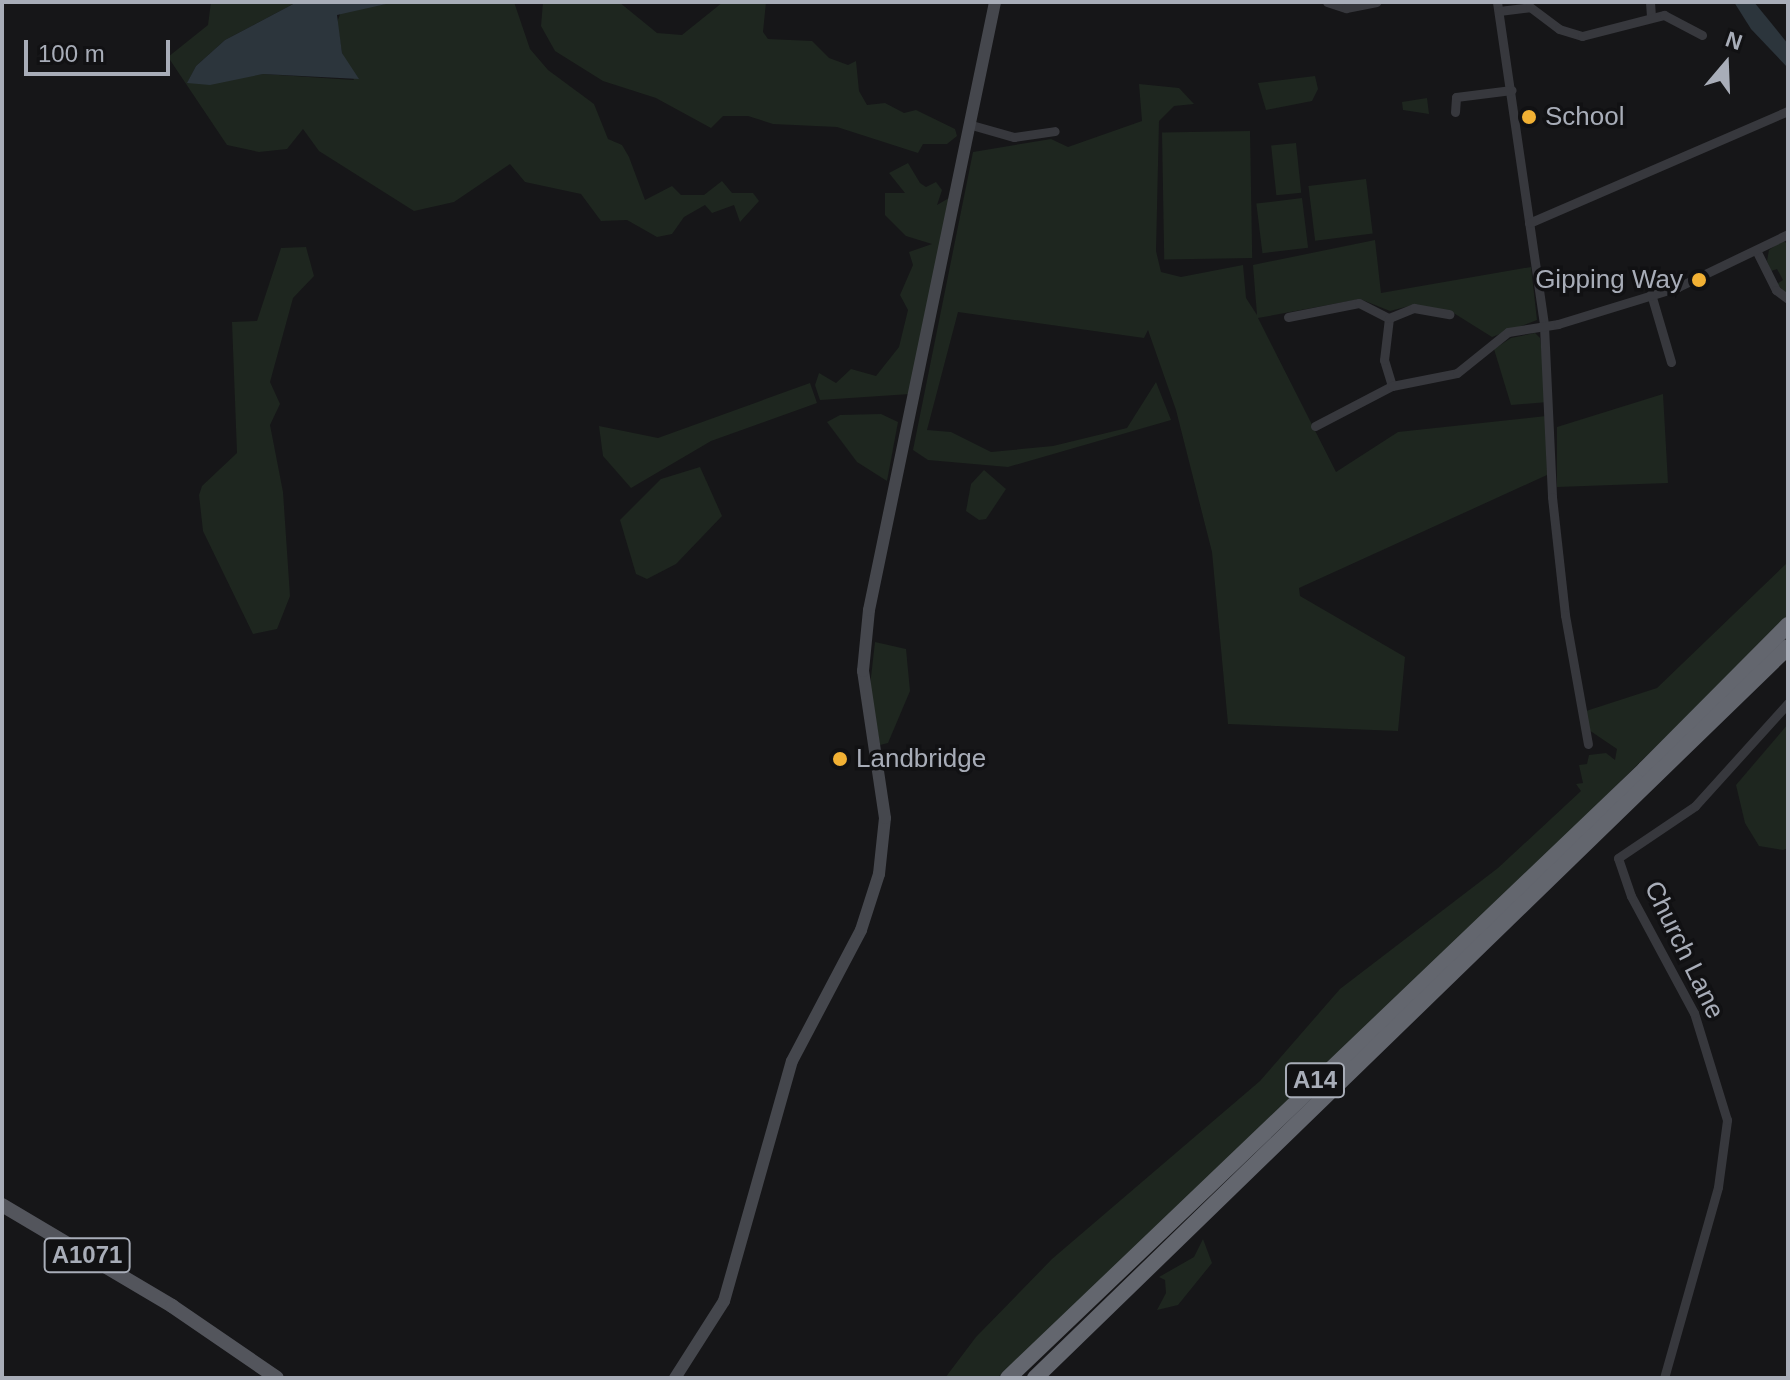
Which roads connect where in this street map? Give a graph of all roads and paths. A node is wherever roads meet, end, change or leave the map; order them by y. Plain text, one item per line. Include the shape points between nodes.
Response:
1 (995, 2) edge
2 (1327, 2) edge
3 (1376, 2) edge
4 (1650, 2) edge
5 (1498, 7) edge
6 (1651, 15) junction
7 (1702, 35) dead end
8 (1512, 90) junction
9 (1788, 111) edge
10 (1455, 112) dead end
11 (968, 124) junction
12 (1055, 131) dead end
13 (1529, 223) junction
14 (1788, 234) edge
15 (1756, 250) junction
16 (1651, 294) junction
17 (1788, 299) edge
18 (1449, 314) dead end
19 (1288, 317) dead end
20 (1389, 318) junction
21 (1544, 326) junction
22 (1671, 362) dead end
23 (1392, 386) junction
24 (1315, 426) dead end
25 (1788, 625) edge
26 (1788, 647) edge
27 (1788, 703) edge
28 (1588, 744) dead end
29 (1649, 775) junction
30 (1634, 790) junction
31 (2, 1205) edge
32 (277, 1378) edge
33 (675, 1378) edge
34 (1008, 1378) edge
35 (1035, 1378) edge
36 (1664, 1378) edge

1 - 11 main road
2 - 3 street via 1346,8
4 - 6 street
5 - 6 street via 1530,7 1559,29 1582,36 1610,32
5 - 8 street
6 - 7 street via 1677,19
8 - 10 street via 1456,97
8 - 13 street
9 - 13 street
11 - 12 street via 1014,137
11 - 33 main road via 865,642 864,687 885,818 879,874 861,930 792,1061 724,1301
13 - 21 street
14 - 15 street
15 - 16 street via 1696,280
15 - 17 street via 1776,290
16 - 21 street
16 - 22 street
18 - 20 street via 1414,308
19 - 20 street via 1359,303
20 - 23 street via 1384,360
21 - 23 street via 1502,335 1451,376
21 - 28 street via 1559,566
23 - 24 street
25 - 29 highway, A14
26 - 29 highway, A14
27 - 36 street, Church Lane via 1695,806 1618,858 1631,896 1694,1013 1727,1120 1721,1178
29 - 30 highway, A14
30 - 34 highway, A14
30 - 35 highway, A14
31 - 32 main road, A1071 via 172,1306

